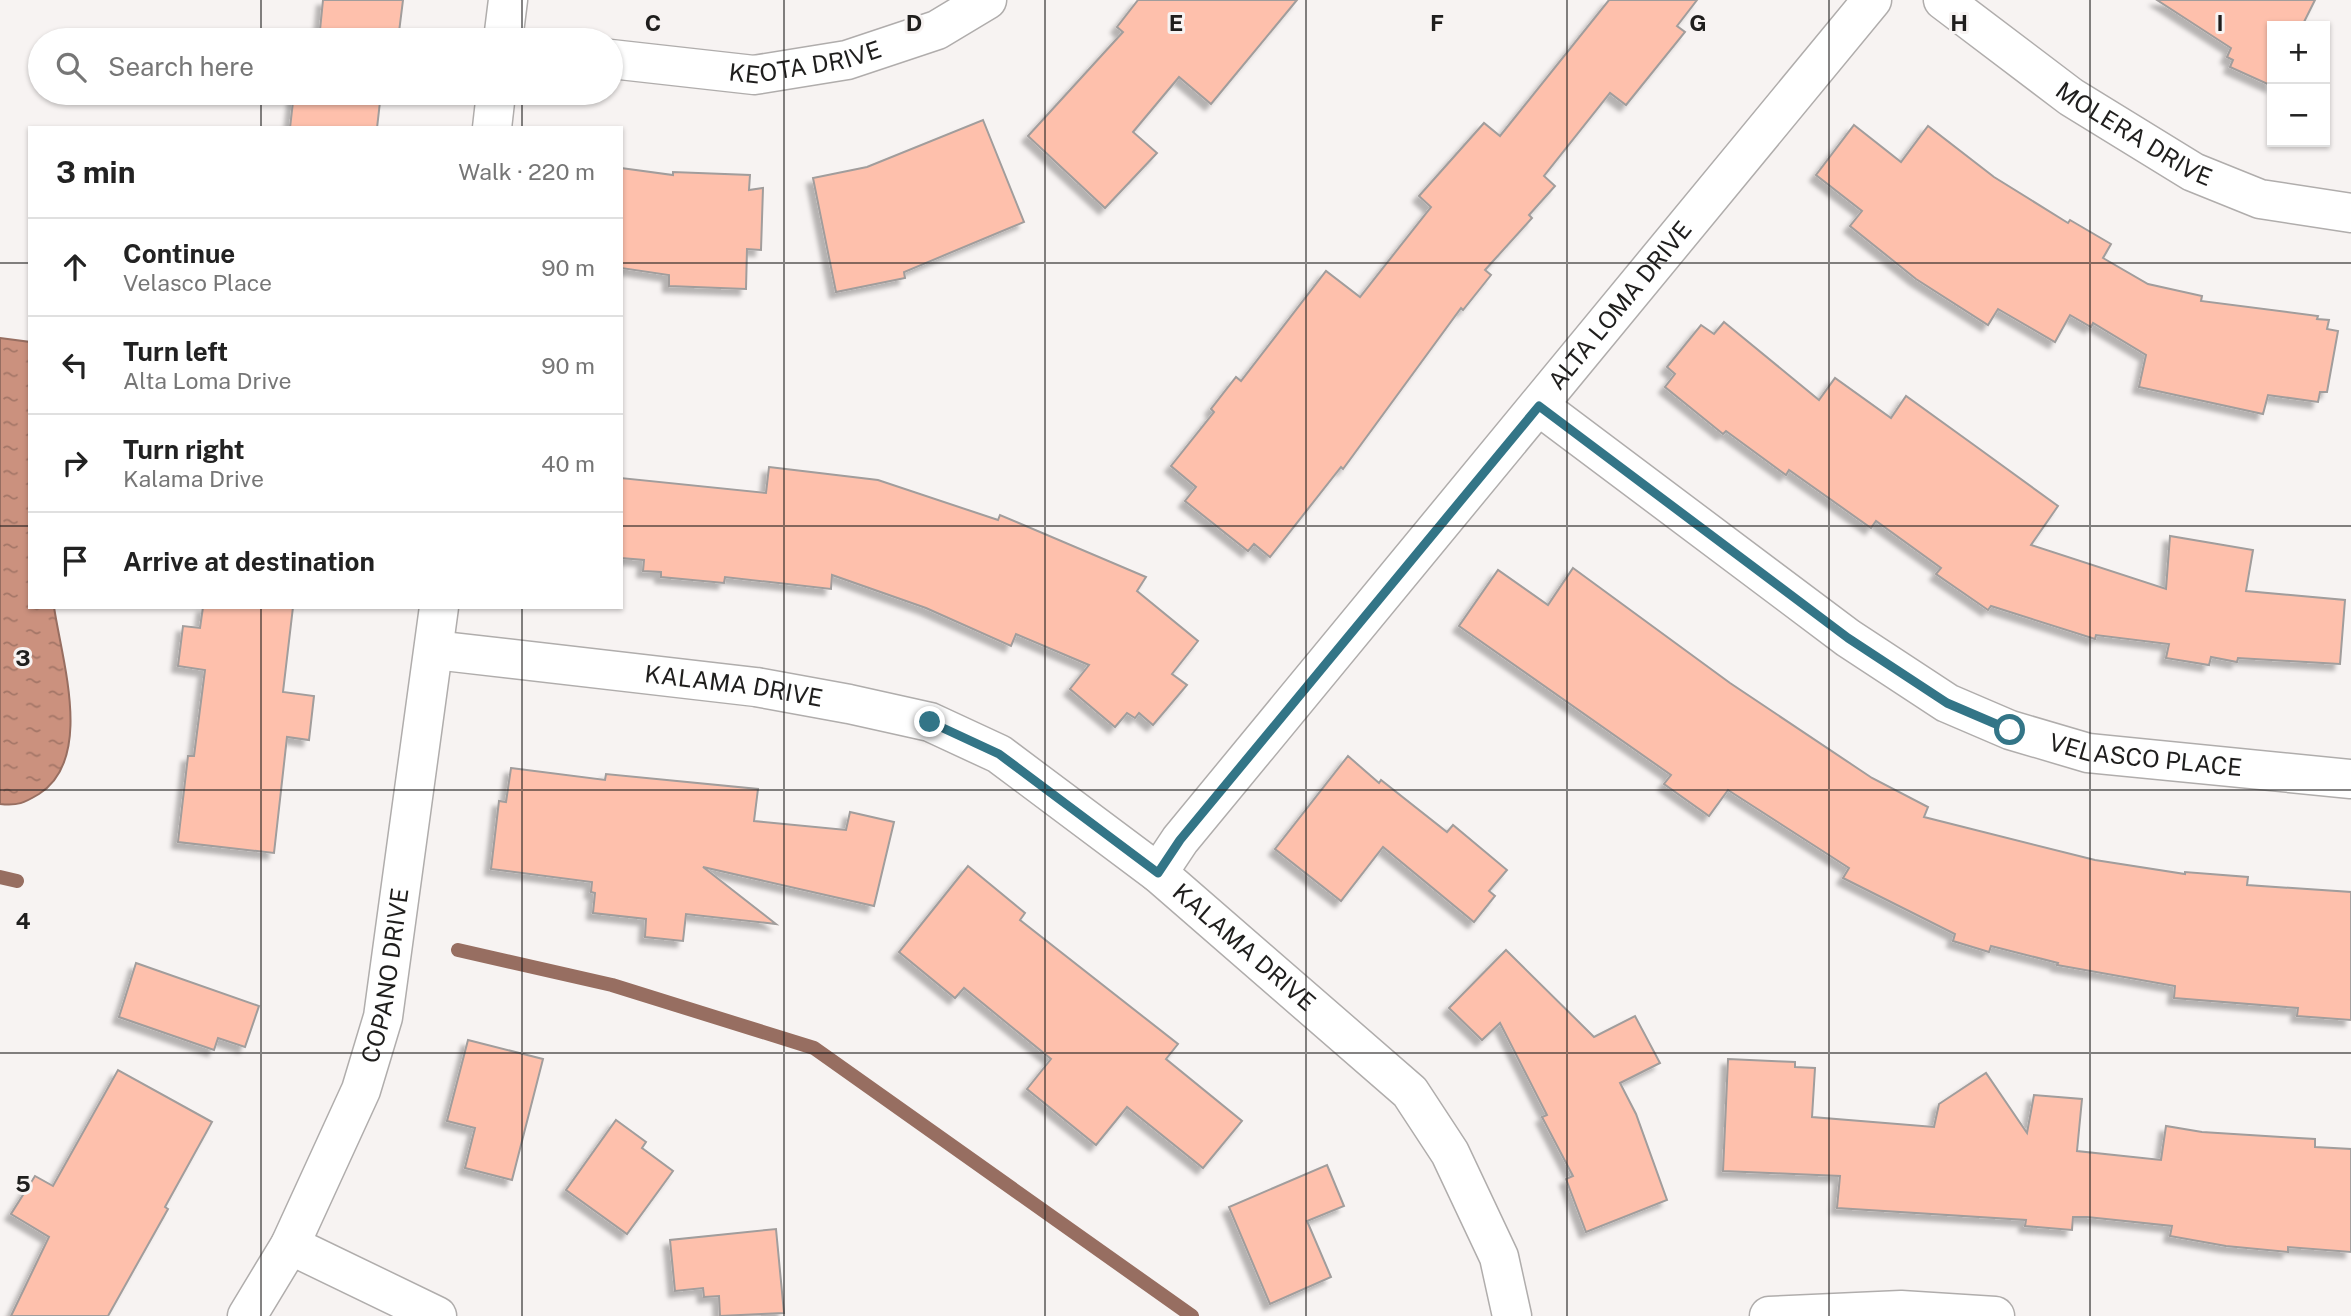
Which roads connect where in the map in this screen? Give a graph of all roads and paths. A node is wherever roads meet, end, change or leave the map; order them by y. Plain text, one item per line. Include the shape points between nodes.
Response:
1 (508, 0) edge
2 (987, 0) edge
3 (1872, 0) edge
4 (1943, 0) edge
5 (504, 28) edge
6 (623, 60) edge
7 (495, 105) edge
8 (492, 126) edge
9 (2351, 213) edge
10 (1539, 406) junction
11 (439, 609) edge
12 (435, 650) junction
13 (2351, 779) edge
14 (1158, 873) junction
15 (290, 1245) junction
16 (247, 1316) edge
17 (437, 1316) edge
18 (1512, 1316) edge
19 (1769, 1316) edge
20 (1995, 1316) edge

1 - 5 street
2 - 6 street, KEOTA DRIVE via 937,30 847,60 754,75
3 - 10 street, ALTA LOMA DRIVE
4 - 9 street, MOLERA DRIVE via 2071,97 2193,172 2260,199
7 - 8 street
10 - 13 street, VELASCO PLACE via 1848,638 1947,703 2010,730 2088,753
10 - 14 street, ALTA LOMA DRIVE via 1180,840
11 - 12 street, COPANO DRIVE
12 - 14 street, KALAMA DRIVE via 756,687 930,722 999,754
12 - 15 street, COPANO DRIVE via 383,1017 361,1090
14 - 18 street, KALAMA DRIVE via 1410,1092 1450,1153 1499,1257
15 - 16 street, COPANO DRIVE
15 - 17 street
19 - 20 street via 1901,1310

